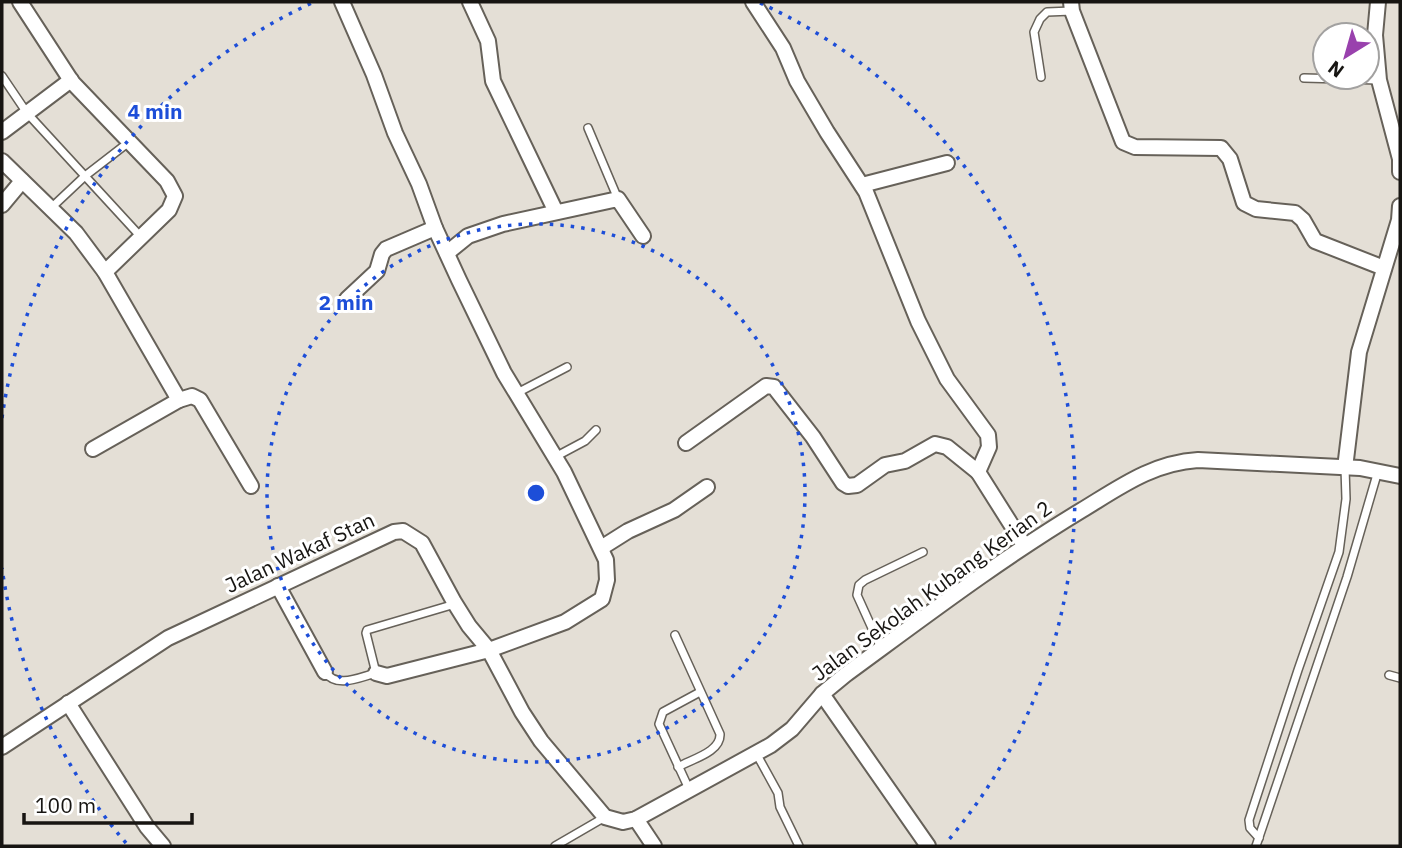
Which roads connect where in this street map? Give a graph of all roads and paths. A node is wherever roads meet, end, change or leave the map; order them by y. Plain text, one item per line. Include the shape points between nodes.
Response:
1 (20, 2) edge
2 (342, 2) edge
3 (470, 2) edge
4 (753, 2) edge
5 (1378, 2) edge
6 (1071, 6) edge
7 (1376, 21) edge
8 (2, 76) edge
9 (1041, 77) dead end
10 (1304, 78) dead end
11 (1311, 78) edge
12 (71, 80) junction
13 (1381, 88) edge
14 (27, 113) junction
15 (588, 128) dead end
16 (2, 132) edge
17 (129, 142) junction
18 (1400, 159) edge
19 (2, 161) edge
20 (947, 163) dead end
21 (1400, 172) edge
22 (85, 176) junction
23 (22, 181) junction
24 (862, 185) junction
25 (618, 199) junction
26 (2, 205) edge
27 (1400, 206) edge
28 (50, 208) junction
29 (556, 212) junction
30 (435, 228) junction
31 (643, 236) dead end
32 (141, 237) junction
33 (447, 253) junction
34 (1384, 268) junction
35 (105, 272) junction
36 (348, 299) dead end
37 (567, 367) dead end
38 (517, 393) junction
39 (179, 400) junction
40 (596, 430) dead end
41 (686, 443) dead end
42 (93, 449) dead end
43 (555, 457) junction
44 (1345, 468) junction
45 (1378, 470) junction
46 (978, 472) junction
47 (1400, 476) edge
48 (251, 486) dead end
49 (707, 487) dead end
50 (1024, 545) junction
51 (601, 548) junction
52 (923, 551) dead end
53 (278, 586) junction
54 (455, 604) junction
55 (675, 635) dead end
56 (881, 649) junction
57 (489, 650) junction
58 (325, 672) joint
59 (376, 673) junction
60 (1389, 675) dead end
61 (1400, 678) edge
62 (700, 692) junction
63 (822, 694) junction
64 (68, 702) junction
65 (2, 747) edge
66 (757, 754) junction
67 (678, 767) junction
68 (689, 789) junction
69 (605, 817) junction
70 (636, 819) junction
71 (1259, 838) junction
72 (163, 846) edge
73 (555, 846) edge
74 (654, 846) edge
75 (799, 846) edge
76 (928, 846) edge
77 (1256, 846) edge

1 - 12 street
2 - 30 street
3 - 29 street via 488,41 493,81
4 - 24 street
5 - 7 street
6 - 9 lane via 1047,12 1036,26
6 - 34 street via 1123,142 1221,148 1230,159 1244,203 1256,209 1295,213 1315,241
8 - 14 lane
10 - 11 lane
12 - 14 street
12 - 17 street
13 - 18 street
14 - 16 street
14 - 22 lane
15 - 25 lane
17 - 22 lane
17 - 32 street via 167,181 175,196 169,210
18 - 21 street
19 - 23 street
20 - 24 street
22 - 28 lane
22 - 32 lane
23 - 26 street
23 - 28 street
24 - 46 street via 947,379 988,435 989,447
25 - 29 street
25 - 31 street
27 - 34 street
28 - 35 street
29 - 33 street via 468,236
30 - 33 street
30 - 36 street via 386,249 377,271
32 - 35 street
33 - 38 street
34 - 44 street via 1359,352
35 - 39 street
37 - 38 lane
38 - 43 street
39 - 42 street
39 - 48 street via 192,396 200,400
40 - 43 lane
41 - 46 street via 766,386 775,387 848,486 935,444 947,447
43 - 51 street
44 - 45 street, Jalan Sekolah Kubang Kerian 2
44 - 50 street, Jalan Sekolah Kubang Kerian 2 via 1178,461 1135,478
44 - 71 lane via 1339,552 1249,820
45 - 47 street, Jalan Sekolah Kubang Kerian 2
45 - 71 lane via 1348,577
46 - 50 street
49 - 51 street
50 - 56 street, Jalan Sekolah Kubang Kerian 2
51 - 57 street via 607,580 602,599 565,622
52 - 56 lane via 859,585 857,595
53 - 54 street, Jalan Wakaf Stan via 403,531 422,543
53 - 58 street
53 - 64 street, Jalan Wakaf Stan via 168,638
54 - 57 street, Jalan Wakaf Stan
54 - 59 lane via 367,630
55 - 62 lane
56 - 63 street, Jalan Sekolah Kubang Kerian 2
57 - 59 street via 387,676
57 - 69 street, Jalan Wakaf Stan via 541,741
58 - 59 lane via 340,682
60 - 61 lane
62 - 67 lane via 660,717
62 - 67 lane via 720,741
63 - 66 street, Jalan Sekolah Kubang Kerian 2 via 792,729
63 - 76 street
64 - 65 street, Jalan Wakaf Stan
64 - 72 street
66 - 68 street, Jalan Sekolah Kubang Kerian 2
66 - 75 lane
67 - 68 lane
68 - 70 street, Jalan Sekolah Kubang Kerian 2
69 - 70 street via 623,822
69 - 73 lane
70 - 74 street
71 - 77 lane

